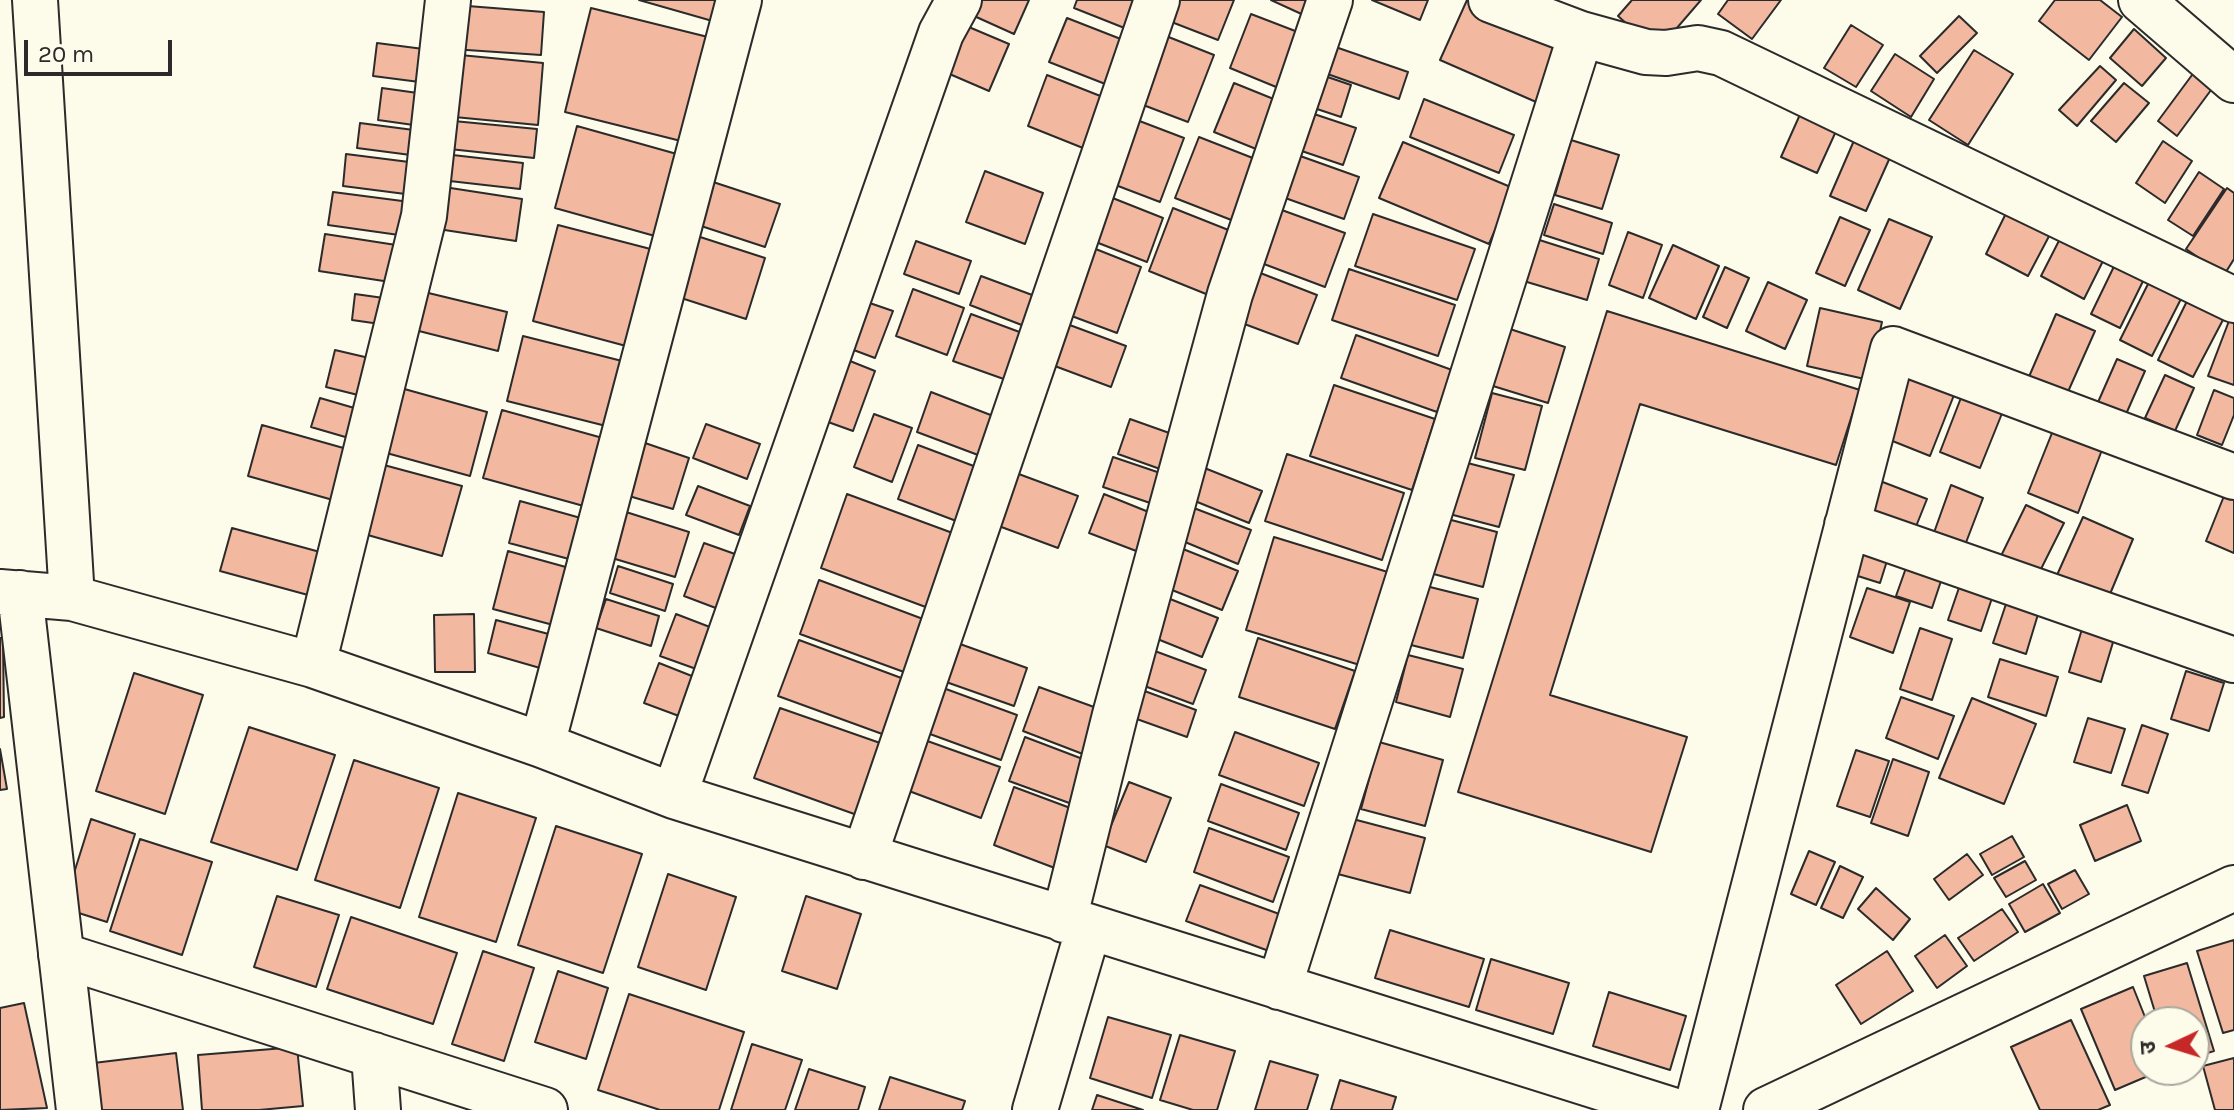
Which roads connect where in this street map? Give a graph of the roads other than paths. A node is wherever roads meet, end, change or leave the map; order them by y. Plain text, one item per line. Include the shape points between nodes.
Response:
1 (35, 0) edge
2 (448, 0) edge
3 (739, 0) edge
4 (959, 0) edge
5 (1157, 0) edge
6 (1330, 0) edge
7 (1491, 0) edge
8 (2141, 0) edge
9 (1581, 34) junction
10 (2234, 80) edge
11 (2234, 300) edge
12 (2234, 477) edge
13 (1847, 525) junction
14 (10, 592) edge
15 (72, 598) junction
16 (2234, 660) edge
17 (313, 665) junction
18 (542, 745) junction
19 (674, 796) junction
20 (864, 857) junction
21 (2234, 888) edge
22 (1077, 924) junction
23 (61, 955) junction
24 (1279, 987) junction
25 (374, 1055) junction
26 (79, 1110) edge
27 (378, 1110) edge
28 (545, 1110) edge
29 (1035, 1110) edge
30 (1672, 1110) edge
31 (1696, 1110) edge
32 (1766, 1110) edge

1 - 15 street
2 - 17 street via 424,216
3 - 18 street
4 - 19 street via 941,33
5 - 20 street
6 - 22 street via 1230,294 1115,715
7 - 9 street
8 - 10 street
9 - 11 street via 1646,52 1698,48 1721,53
9 - 24 street
12 - 13 street via 1893,349
13 - 16 street
13 - 31 street
14 - 15 street
14 - 23 street
15 - 17 street
17 - 18 street
18 - 19 street
19 - 20 street
20 - 22 street
21 - 32 street
22 - 24 street
22 - 29 street
23 - 25 street
23 - 26 street
24 - 30 street
25 - 27 street
25 - 28 street

